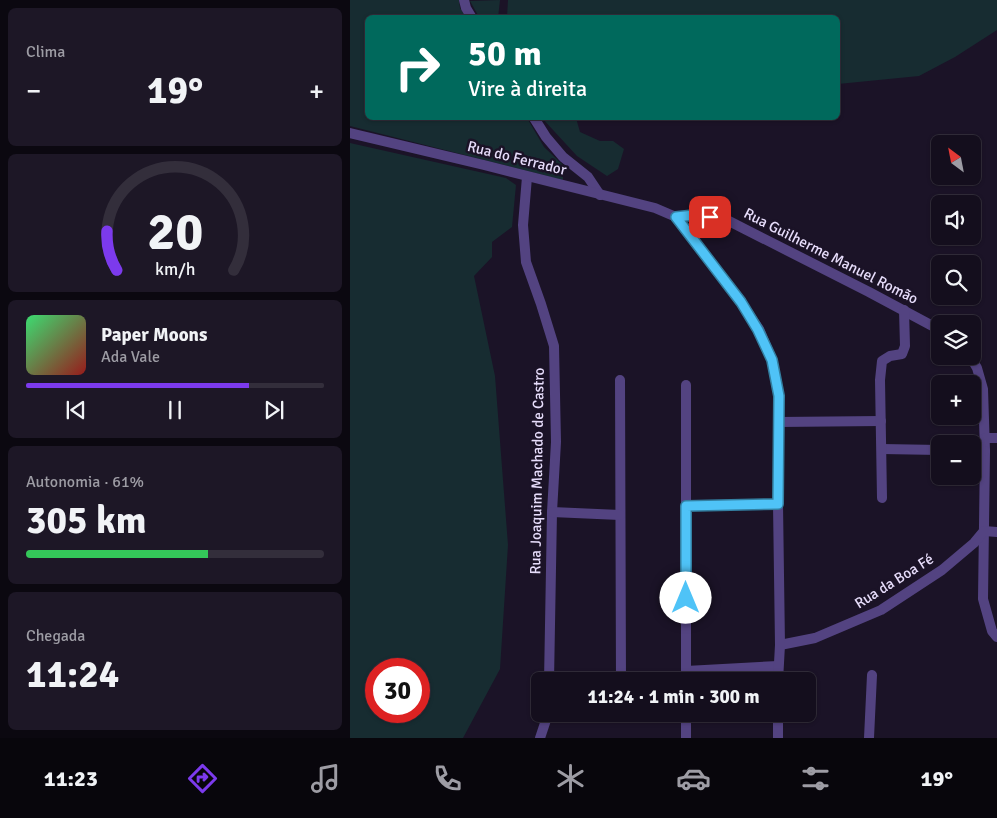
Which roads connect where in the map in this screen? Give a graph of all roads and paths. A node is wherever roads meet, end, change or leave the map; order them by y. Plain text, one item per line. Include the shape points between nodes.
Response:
1 (464, 0) edge
2 (470, 15) edge
3 (535, 120) edge
4 (350, 133) edge
5 (527, 177) junction
6 (600, 195) junction
7 (676, 217) junction
8 (904, 310) junction
9 (931, 325) edge
10 (975, 365) edge
11 (620, 380) dead end
12 (686, 385) dead end
13 (881, 421) junction
14 (778, 422) junction
15 (984, 438) junction
16 (997, 438) edge
17 (882, 450) junction
18 (931, 450) edge
19 (981, 451) edge
20 (985, 451) junction
21 (882, 498) dead end
22 (778, 504) junction
23 (686, 506) junction
24 (552, 512) junction
25 (620, 515) junction
26 (984, 531) junction
27 (997, 532) edge
28 (997, 637) edge
29 (780, 645) junction
30 (778, 666) junction
31 (548, 672) edge
32 (621, 672) edge
33 (686, 672) edge
34 (723, 672) edge
35 (778, 672) edge
36 (872, 675) dead end
37 (545, 722) edge
38 (686, 722) edge
39 (778, 722) edge
40 (540, 738) edge
41 (686, 738) edge
42 (778, 738) edge
43 (869, 738) edge

1 - 2 street
3 - 6 street via 557,151 588,177
4 - 5 street, Rua do Ferrador
5 - 6 street, Rua do Ferrador
5 - 24 street, Rua Joaquim Machado de Castro via 523,225 526,262 554,346 556,442
6 - 7 street, Rua do Ferrador via 655,208
7 - 8 street, Rua Guilherme Manuel Romão via 694,215 725,219
7 - 14 street via 733,291 758,330 776,377
8 - 9 street, Rua Guilherme Manuel Romão
8 - 13 street via 905,346 902,354 882,361
10 - 15 street via 983,389
11 - 25 street
12 - 23 street
13 - 14 street
13 - 17 street
14 - 22 street
15 - 16 street
15 - 20 street
17 - 18 street
17 - 21 street
19 - 20 street
20 - 26 street
22 - 23 street
22 - 29 street
23 - 33 street
24 - 25 street
24 - 31 street, Rua Joaquim Machado de Castro
25 - 32 street
26 - 27 street
26 - 28 street via 983,599 992,631
26 - 29 street, Rua da Boa Fé via 942,570 881,610 815,638
29 - 30 street
30 - 34 street
30 - 35 street
36 - 43 street
37 - 40 street
38 - 41 street
39 - 42 street

